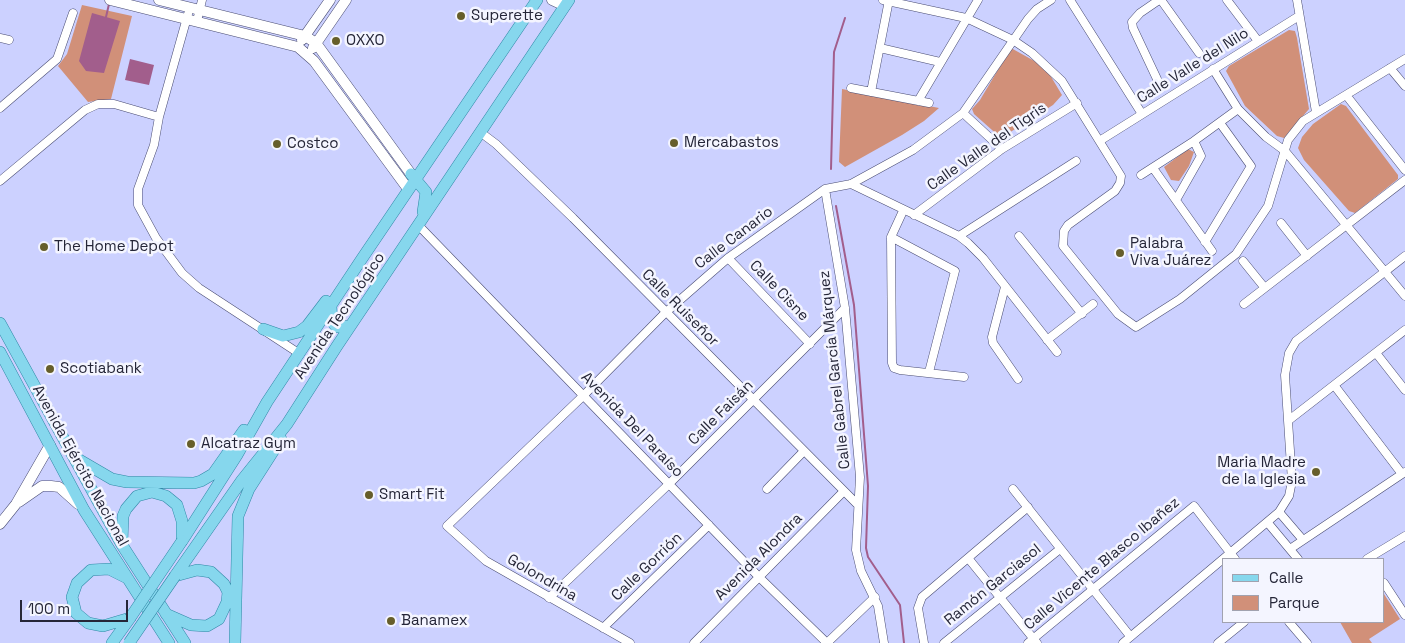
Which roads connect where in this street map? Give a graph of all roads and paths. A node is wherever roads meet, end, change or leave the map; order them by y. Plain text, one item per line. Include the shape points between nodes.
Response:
1 (110, 0) edge
2 (159, 0) edge
3 (330, 0) edge
4 (346, 0) edge
5 (552, 0) edge
6 (887, 0) edge
7 (978, 0) edge
8 (1051, 0) edge
9 (1070, 0) edge
10 (1160, 0) edge
11 (1227, 0) edge
12 (1296, 0) edge
13 (535, 1) edge
14 (133, 3) edge
15 (567, 3) edge
16 (201, 5) edge
17 (189, 7) junction
18 (73, 13) dead end
19 (1300, 16) junction
20 (966, 18) junction
21 (192, 20) junction
22 (305, 36) junction
23 (0, 38) edge
24 (9, 40) dead end
25 (1013, 40) junction
26 (1258, 41) junction
27 (316, 43) junction
28 (298, 47) junction
29 (880, 48) junction
30 (1199, 53) dead end
31 (308, 55) junction
32 (1405, 59) edge
33 (940, 62) junction
34 (1390, 68) junction
35 (1213, 69) junction
36 (1157, 80) dead end
37 (1405, 86) edge
38 (850, 88) dead end
39 (871, 92) junction
40 (1346, 95) junction
41 (918, 101) junction
42 (929, 103) dead end
43 (1077, 103) junction
44 (0, 108) edge
45 (363, 108) junction
46 (1238, 109) junction
47 (1316, 112) junction
48 (963, 113) junction
49 (1142, 114) junction
50 (353, 115) junction
51 (159, 117) junction
52 (1220, 123) junction
53 (480, 132) junction
54 (1101, 140) junction
55 (1194, 142) junction
56 (1002, 150) junction
57 (1285, 151) junction
58 (1076, 161) dead end
59 (1153, 168) junction
60 (1405, 170) edge
61 (1141, 175) dead end
62 (413, 177) junction
63 (1405, 180) edge
64 (0, 181) edge
65 (851, 184) junction
66 (408, 189) junction
67 (825, 189) junction
68 (1176, 200) junction
69 (903, 211) junction
70 (914, 215) junction
71 (420, 223) junction
72 (1281, 223) dead end
73 (1347, 224) junction
74 (959, 236) junction
75 (1018, 236) dead end
76 (891, 237) junction
77 (1205, 242) junction
78 (1212, 252) dead end
79 (1307, 256) junction
80 (1405, 256) edge
81 (728, 258) junction
82 (361, 260) junction
83 (1243, 261) dead end
84 (1386, 271) junction
85 (1005, 287) junction
86 (1264, 287) junction
87 (1405, 296) edge
88 (1093, 304) dead end
89 (1244, 304) dead end
90 (331, 307) junction
91 (845, 308) junction
92 (665, 313) junction
93 (1082, 314) junction
94 (0, 323) edge
95 (350, 326) junction
96 (263, 329) junction
97 (1405, 330) edge
98 (1047, 340) junction
99 (810, 344) junction
100 (0, 352) edge
101 (1057, 352) dead end
102 (1376, 353) junction
103 (300, 354) junction
104 (929, 372) junction
105 (964, 377) dead end
106 (1018, 379) dead end
107 (1334, 385) junction
108 (1405, 390) edge
109 (583, 396) junction
110 (753, 401) junction
111 (267, 402) junction
112 (1289, 420) junction
113 (287, 424) junction
114 (50, 445) junction
115 (804, 451) junction
116 (73, 456) junction
117 (1403, 473) edge
118 (669, 484) junction
119 (767, 488) dead end
120 (1013, 489) dead end
121 (844, 491) junction
122 (16, 504) junction
123 (858, 505) junction
124 (1028, 507) junction
125 (84, 510) junction
126 (1279, 512) junction
127 (1268, 522) junction
128 (0, 524) edge
129 (710, 525) junction
130 (447, 526) joint
131 (1405, 536) edge
132 (1303, 540) junction
133 (182, 541) junction
134 (122, 545) junction
135 (1060, 549) junction
136 (1290, 549) junction
137 (1230, 553) junction
138 (968, 558) junction
139 (1224, 558) edge
140 (1234, 558) edge
141 (1297, 558) edge
142 (1370, 558) edge
143 (1222, 560) edge
144 (175, 576) junction
145 (759, 577) junction
146 (128, 578) junction
147 (1385, 585) edge
148 (1092, 589) junction
149 (1000, 597) junction
150 (548, 598) junction
151 (875, 598) junction
152 (165, 614) junction
153 (1405, 615) edge
154 (130, 618) junction
155 (1243, 623) edge
156 (1290, 623) edge
157 (603, 628) junction
158 (1130, 636) junction
159 (1226, 636) junction
160 (1033, 641) edge
161 (112, 643) edge
162 (129, 643) edge
163 (169, 643) edge
164 (185, 643) edge
165 (235, 643) edge
166 (630, 643) edge
167 (694, 643) edge
168 (827, 643) edge
169 (884, 643) edge
170 (924, 643) edge
171 (944, 643) edge
172 (1123, 643) edge
173 (1218, 643) edge
174 (1232, 643) edge
175 (1307, 643) edge

1 - 14 street
2 - 17 street
3 - 22 street
4 - 27 street
5 - 15 street
6 - 20 street
6 - 29 street
7 - 20 street
8 - 25 street, Calle Canario via 1037,9
9 - 49 street
10 - 30 street
10 - 36 street via 1132,22
11 - 26 street
12 - 19 street
13 - 62 main road, Avenida Tecnológico
14 - 21 street
15 - 53 main road, Avenida Tecnológico
16 - 17 street
16 - 21 street
16 - 22 street
17 - 21 street
18 - 44 street via 57,59
19 - 26 street, Calle Valle del Nilo
19 - 47 street
20 - 25 street
20 - 33 street
21 - 28 street
21 - 51 street
22 - 27 street
22 - 28 street
23 - 24 street
25 - 43 street via 1050,68
25 - 48 street, Calle Canario
26 - 35 street, Calle Valle del Nilo
27 - 31 street
27 - 45 street
28 - 31 street
29 - 33 street
29 - 39 street
31 - 50 street
32 - 34 street
33 - 41 street
34 - 37 street
34 - 40 street
35 - 46 street
35 - 49 street, Calle Valle del Nilo
38 - 39 street
39 - 41 street
40 - 47 street
40 - 60 street
41 - 42 street
43 - 54 street
43 - 56 street, Calle Valle del Tigris
45 - 50 street
45 - 62 street
46 - 52 street
46 - 57 street
47 - 57 street via 1295,129
48 - 56 street
48 - 65 street, Calle Canario via 913,150
49 - 54 street, Calle Valle del Nilo
50 - 66 street
51 - 64 street via 114,104 98,104 86,110
51 - 96 street via 154,145 136,196 146,222 182,273
52 - 55 street
52 - 77 street via 1254,164
53 - 71 main road, Avenida Tecnológico
53 - 92 street, Calle Ruiseñor via 566,211
54 - 57 street via 1122,176 1118,187 1068,225 1062,238 1063,246 1118,314 1139,326 1180,299 1236,254 1268,206
55 - 59 street
55 - 68 street via 1201,156
56 - 70 street, Calle Valle del Tigris
57 - 73 street
58 - 74 street
59 - 61 street
59 - 68 street
62 - 66 main road, Avenida Tecnológico
62 - 71 main road via 427,198
63 - 73 street
65 - 67 street, Calle Canario
65 - 69 street
66 - 82 main road, Avenida Tecnológico
67 - 81 street, Calle Canario
67 - 91 street, Calle Gabrel García Márquez
68 - 77 street
69 - 70 street
69 - 76 street
70 - 74 street
71 - 95 main road, Avenida Tecnológico
71 - 109 street, Avenida Del Paraíso
72 - 79 street
73 - 79 street
73 - 84 street
74 - 85 street via 975,249
75 - 93 street
76 - 104 street via 892,363 894,368
76 - 104 street via 955,271
77 - 78 street
79 - 86 street
80 - 84 street
81 - 92 street, Calle Canario
81 - 99 street, Calle Cisne
82 - 90 main road, Avenida Tecnológico
82 - 96 main road via 299,332 283,336
83 - 86 street
84 - 87 street
84 - 112 street via 1292,347 1285,375
85 - 98 street
85 - 106 street via 992,337
86 - 89 street
88 - 93 street
90 - 95 main road via 336,327
90 - 103 main road, Avenida Tecnológico
91 - 99 street, Calle Faisán
91 - 123 street, Calle Gabrel García Márquez via 860,477
92 - 109 street, Calle Canario
92 - 110 street, Calle Ruiseñor
93 - 98 street
94 - 116 main road, Avenida Ejército Nacional
95 - 113 main road, Avenida Tecnológico
96 - 103 street
97 - 102 street
98 - 101 street
99 - 110 street, Calle Faisán
100 - 114 main road, Avenida Ejército Nacional
102 - 107 street
102 - 108 street
103 - 111 main road, Avenida Tecnológico
104 - 105 street
107 - 112 street
107 - 117 street
109 - 118 street, Avenida Del Paraíso
109 - 130 street, Calle Canario
110 - 115 street, Calle Ruiseñor
110 - 118 street, Calle Faisán
111 - 116 main road via 217,468 202,481 167,484 119,480 101,474
111 - 133 main road, Avenida Tecnológico via 238,455
112 - 126 street via 1292,481 1289,496
113 - 144 main road, Avenida Tecnológico via 242,480
113 - 165 main road via 249,489 238,516
114 - 122 street
114 - 125 main road, Avenida Ejército Nacional
115 - 119 street
115 - 121 street, Calle Ruiseñor
116 - 134 main road, Avenida Ejército Nacional
117 - 132 street
118 - 129 street, Avenida Del Paraíso
118 - 150 street, Calle Faisán
120 - 124 street
121 - 123 street, Calle Ruiseñor
121 - 145 street, Avenida Alondra
122 - 125 street via 42,486 51,486 68,493
122 - 128 street
123 - 151 street, Calle Gabrel García Márquez via 856,550 861,571
124 - 135 street
124 - 138 street
125 - 146 main road, Avenida Ejército Nacional
126 - 127 street
126 - 132 street
127 - 136 street
127 - 137 street
129 - 145 street, Avenida Del Paraíso
129 - 157 street, Calle Gorrión
130 - 150 street, Golondrina via 486,561
131 - 142 street
132 - 136 street
133 - 134 main road via 182,521 177,505 166,496 152,492 137,496 126,509
133 - 154 main road, Avenida Tecnológico, bridge
134 - 152 main road, Avenida Ejército Nacional
135 - 148 street
135 - 149 street, Ramón Garciasol
136 - 141 street
137 - 139 street
137 - 140 street
137 - 148 street, Calle Vicente Blasco Ibañez via 1194,506
138 - 149 street
138 - 170 street via 922,597 918,608
143 - 158 street
144 - 152 main road via 197,570 211,572 222,580 227,589 227,602 219,619 207,626 191,625
144 - 162 main road, Avenida Tecnológico, bridge
145 - 167 street, Avenida Alondra
145 - 168 street, Avenida Del Paraíso
146 - 154 main road via 109,569 91,570 77,583 72,597 76,613 88,623 103,626
146 - 163 main road, Avenida Ejército Nacional
147 - 153 street
148 - 158 street
148 - 160 street, Calle Vicente Blasco Ibañez
149 - 160 street
149 - 171 street, Ramón Garciasol
150 - 157 street, Golondrina
151 - 168 street
151 - 169 street, Calle Gabrel García Márquez via 881,615
152 - 164 main road, Avenida Ejército Nacional
154 - 161 main road, Avenida Tecnológico
155 - 159 street
156 - 175 street
157 - 166 street, Golondrina
158 - 172 street
159 - 173 street
159 - 174 street

